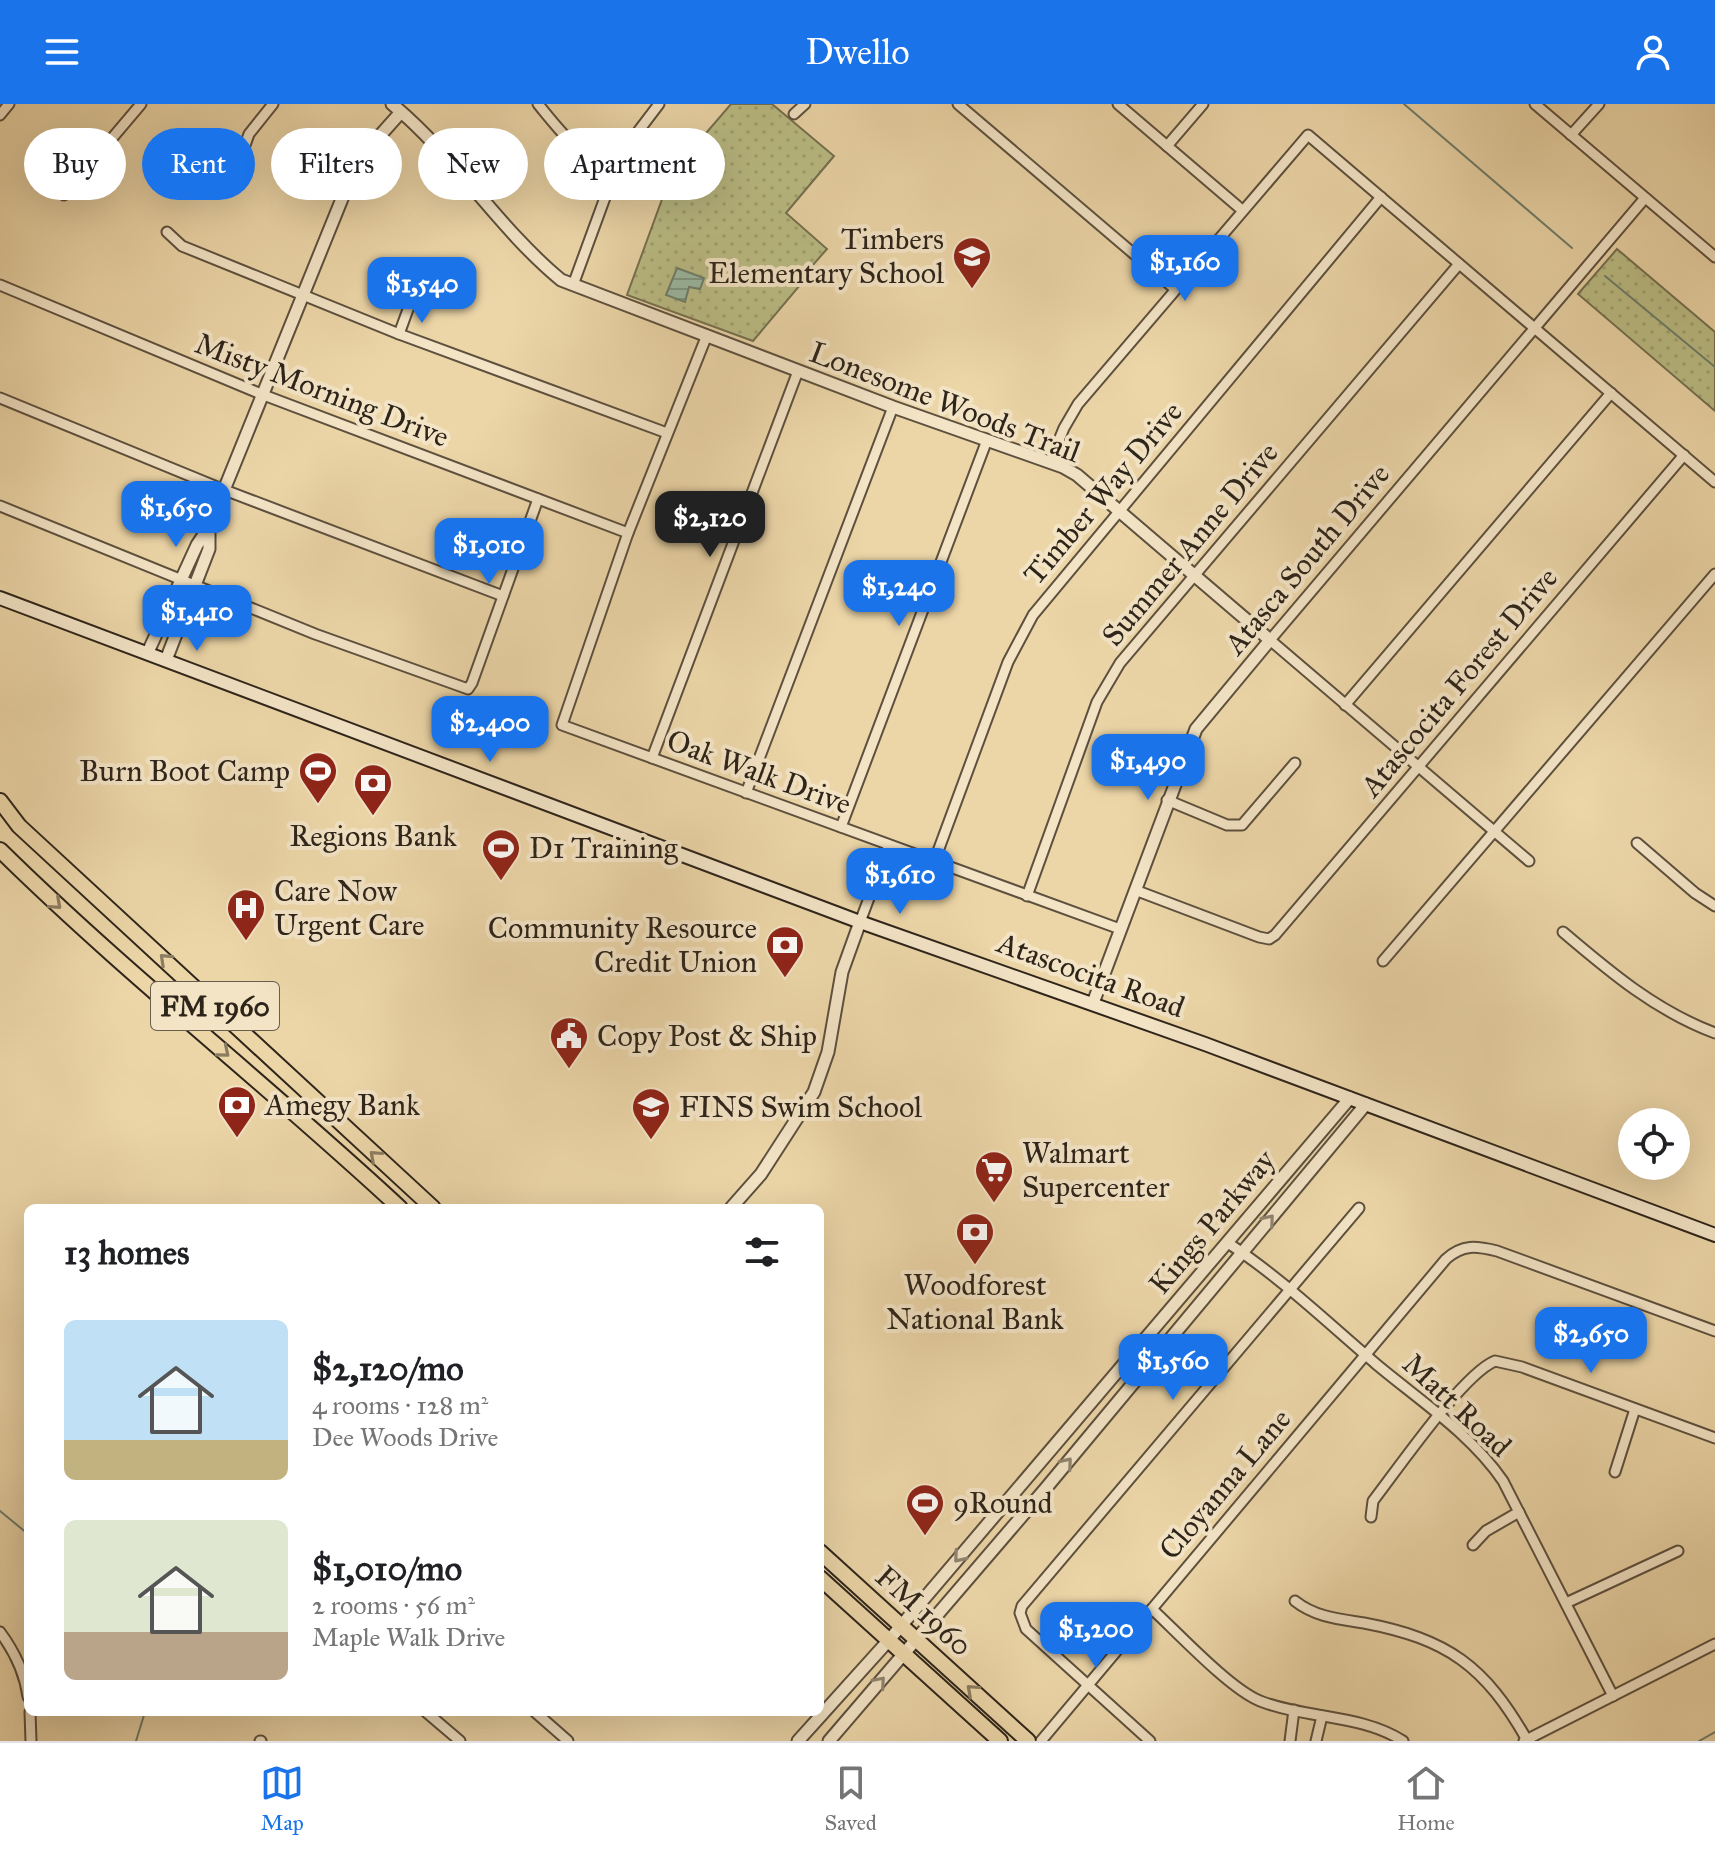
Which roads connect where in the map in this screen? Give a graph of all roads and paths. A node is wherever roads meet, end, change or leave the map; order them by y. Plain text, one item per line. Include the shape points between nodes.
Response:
1 (9, 104) edge
2 (141, 104) edge
3 (273, 104) edge
4 (538, 104) edge
5 (659, 104) edge
6 (805, 104) edge
7 (958, 104) edge
8 (1118, 104) edge
9 (1203, 104) edge
10 (1535, 104) edge
11 (1599, 104) edge
12 (396, 108) edge
13 (794, 114) dead end
14 (0, 115) edge
15 (121, 128) edge
16 (254, 128) edge
17 (557, 128) edge
18 (639, 128) edge
19 (1571, 135) junction
20 (1167, 146) junction
21 (1381, 197) junction
22 (1645, 198) junction
23 (604, 200) edge
24 (1242, 210) junction
25 (167, 232) dead end
26 (1715, 257) edge
27 (1459, 264) junction
28 (418, 282) dead end
29 (0, 285) edge
30 (573, 285) junction
31 (1175, 289) junction
32 (303, 295) junction
33 (1535, 328) junction
34 (399, 334) junction
35 (707, 335) junction
36 (798, 371) junction
37 (1611, 393) junction
38 (261, 394) junction
39 (0, 398) edge
40 (893, 407) junction
41 (667, 433) junction
42 (987, 440) junction
43 (1684, 455) junction
44 (1050, 462) junction
45 (1715, 482) edge
46 (222, 489) junction
47 (538, 499) junction
48 (0, 506) edge
49 (1119, 512) junction
50 (209, 527) junction
51 (628, 533) junction
52 (1715, 574) edge
53 (1194, 575) junction
54 (181, 580) junction
55 (196, 587) junction
56 (503, 596) junction
57 (0, 598) edge
58 (1270, 640) junction
59 (148, 652) junction
60 (166, 660) junction
61 (1345, 705) junction
62 (652, 758) junction
63 (1295, 763) dead end
64 (1418, 767) junction
65 (746, 793) junction
66 (1167, 800) junction
67 (0, 801) edge
68 (0, 811) edge
69 (19, 826) junction
70 (841, 827) junction
71 (1495, 832) junction
72 (1637, 843) dead end
73 (889, 845) junction
74 (0, 850) edge
75 (1529, 861) dead end
76 (934, 862) junction
77 (1135, 890) junction
78 (1027, 896) junction
79 (1715, 906) edge
80 (860, 922) junction
81 (1120, 929) junction
82 (1563, 932) dead end
83 (1383, 961) dead end
84 (1093, 1003) junction
85 (1715, 1033) edge
86 (1350, 1098) junction
87 (1366, 1104) junction
88 (396, 1204) edge
89 (429, 1204) edge
90 (734, 1204) edge
91 (1359, 1208) dead end
92 (1715, 1235) edge
93 (1228, 1243) junction
94 (1242, 1252) junction
95 (1289, 1289) junction
96 (1715, 1331) edge
97 (1366, 1355) junction
98 (1635, 1409) junction
99 (1439, 1416) junction
100 (1715, 1438) edge
101 (1615, 1472) dead end
102 (1519, 1512) junction
103 (1371, 1517) dead end
104 (1473, 1545) dead end
105 (1678, 1551) dead end
106 (824, 1556) edge
107 (824, 1582) edge
108 (1295, 1601) dead end
109 (1566, 1603) junction
110 (1152, 1609) junction
111 (901, 1626) junction
112 (0, 1632) edge
113 (889, 1640) junction
114 (916, 1640) junction
115 (1715, 1644) edge
116 (904, 1653) junction
117 (24, 1678) edge
118 (1088, 1685) junction
119 (1613, 1696) junction
120 (1294, 1710) junction
121 (824, 1715) edge
122 (30, 1716) edge
123 (431, 1716) edge
124 (540, 1716) edge
125 (823, 1716) edge
126 (1322, 1716) junction
127 (803, 1739) edge
128 (1526, 1740) edge
129 (31, 1741) edge
130 (460, 1741) edge
131 (568, 1741) edge
132 (829, 1741) edge
133 (1000, 1741) edge
134 (1028, 1741) edge
135 (1041, 1741) edge
136 (1150, 1741) edge
137 (1290, 1741) edge
138 (1316, 1741) edge
139 (1403, 1741) edge

1 - 14 street
2 - 15 street
3 - 16 street
4 - 17 street
5 - 18 street
6 - 13 street
7 - 31 street
8 - 20 street
9 - 20 street
10 - 19 street
11 - 19 street
12 - 30 street, Lonesome Woods Trail via 435,144 538,261
12 - 32 street via 360,158
19 - 22 street
20 - 24 street
21 - 24 street via 1308,135
21 - 27 street
21 - 49 street, Timber Way Drive
22 - 26 street
22 - 33 street, Atasca South Drive
23 - 30 street
24 - 31 street
25 - 32 street via 182,246
27 - 33 street
27 - 53 street, Summer Anne Drive
28 - 34 street
29 - 38 street, Misty Morning Drive
30 - 35 street, Lonesome Woods Trail
31 - 44 street via 1078,404
32 - 34 street
32 - 38 street
33 - 37 street
33 - 58 street, Atasca South Drive
34 - 41 street
35 - 36 street, Lonesome Woods Trail
35 - 41 street
36 - 40 street, Lonesome Woods Trail
36 - 62 street
37 - 43 street
37 - 61 street
38 - 46 street
38 - 47 street, Misty Morning Drive
39 - 46 street
40 - 42 street, Lonesome Woods Trail
40 - 65 street
41 - 51 street
42 - 44 street, Lonesome Woods Trail
42 - 70 street
43 - 45 street
43 - 64 street, Atascocita Forest Drive
44 - 49 street, Lonesome Woods Trail via 1077,475
46 - 50 street
46 - 56 street
47 - 51 street, Misty Morning Drive
47 - 56 street
48 - 54 street
49 - 53 street, Lonesome Woods Trail
49 - 76 street, Timber Way Drive via 1050,592 1016,645
50 - 54 street
50 - 55 street via 209,549
51 - 62 street, Oak Walk Drive via 562,725
52 - 71 street
53 - 58 street, Lonesome Woods Trail
53 - 78 street, Summer Anne Drive via 1105,687
54 - 55 street
54 - 59 street
55 - 56 street via 468,689
55 - 60 street
57 - 59 main road, Atascocita Road
58 - 61 street, Lonesome Woods Trail
58 - 66 street, Atasca South Drive via 1196,729
59 - 60 main road, Atascocita Road
60 - 80 main road, Atascocita Road
61 - 64 street, Lonesome Woods Trail
62 - 65 street, Oak Walk Drive
63 - 66 street via 1242,825 1227,825
64 - 71 street, Lonesome Woods Trail
64 - 77 street, Atascocita Forest Drive via 1269,939
65 - 70 street, Oak Walk Drive
66 - 77 street, Atasca South Drive
67 - 69 main road, FM 1960 / FM 1960
68 - 69 main road
89 -> 69 main road, FM 1960 / FM 1960
70 - 73 street, Oak Walk Drive
71 - 75 street, Lonesome Woods Trail
71 - 83 street
72 - 79 street
73 - 76 street, Oak Walk Drive
73 - 80 street
74 -> 88 main road, FM 1960 / FM 1960 via 160,999
76 - 78 street, Oak Walk Drive
77 - 81 street, Atasca South Drive
78 - 81 street, Oak Walk Drive
80 - 84 main road, Atascocita Road
80 - 90 street via 842,972 828,1052 814,1092 769,1163
81 - 84 street, Atasca South Drive
82 - 85 street via 1647,998
84 - 86 main road, Atascocita Road
86 - 87 main road, Atascocita Road
86 - 93 street, Kings Parkway
87 - 92 main road, Atascocita Road
94 -> 87 street, Kings Parkway
91 - 95 street
93 - 94 street, Matt Road
93 -> 111 street, Kings Parkway
94 - 95 street, Matt Road
114 -> 94 street, Kings Parkway
95 - 97 street, Matt Road
95 - 118 street via 1020,1613 1026,1629
96 - 97 street, Cloyanna Lane via 1488,1249 1459,1247
97 - 99 street, Matt Road
97 - 110 street, Cloyanna Lane
98 - 99 street via 1495,1361 1484,1366
98 - 100 street
98 - 101 street
99 - 102 street, Matt Road via 1493,1467
99 - 103 street via 1373,1501
102 - 104 street
102 - 109 street, Matt Road
105 - 109 street
106 - 111 main road, FM 1960 / FM 1960
107 - 113 main road, FM 1960 / FM 1960
108 - 128 street via 1311,1613 1413,1634 1453,1653 1492,1687
109 - 119 street, Matt Road
110 - 118 street, Cloyanna Lane
110 - 120 street via 1248,1695
111 - 113 street, Kings Parkway
111 - 114 main road, FM 1960 / FM 1960
112 - 117 street
113 - 116 main road, FM 1960 / FM 1960
113 - 121 street, Kings Parkway
114 - 116 street, Kings Parkway
134 -> 114 main road, FM 1960 / FM 1960
115 - 119 street
132 -> 116 street, Kings Parkway
116 - 133 main road, FM 1960 / FM 1960
118 - 135 street, Cloyanna Lane
118 - 136 street
119 - 128 street
120 - 126 street
120 - 137 street
122 - 129 street
123 - 130 street
124 - 131 street
125 - 127 street, Kings Parkway
126 - 138 street
126 - 139 street via 1378,1729

